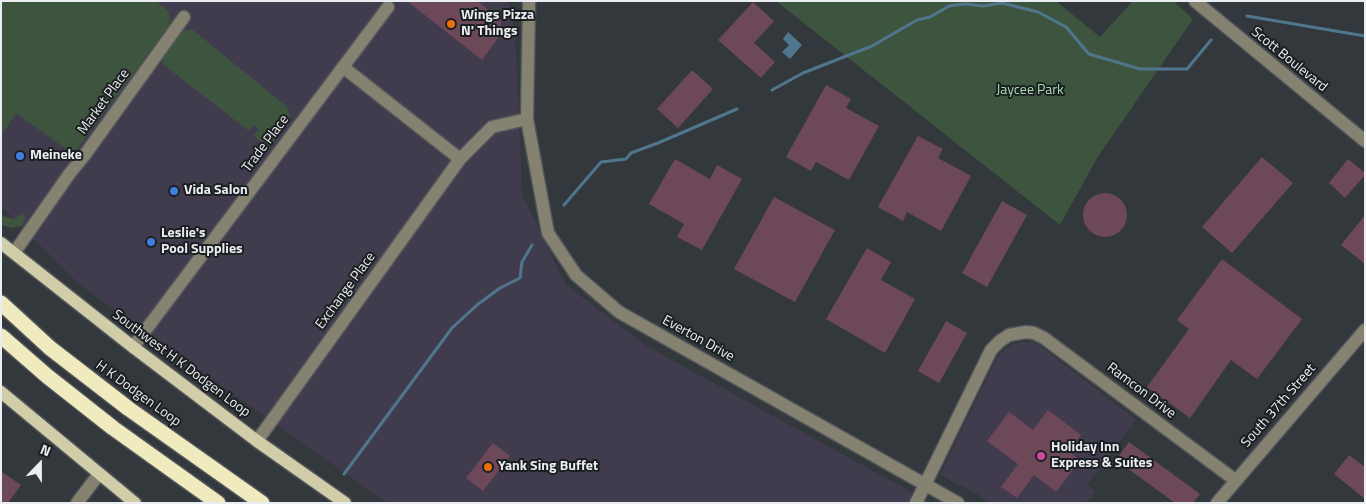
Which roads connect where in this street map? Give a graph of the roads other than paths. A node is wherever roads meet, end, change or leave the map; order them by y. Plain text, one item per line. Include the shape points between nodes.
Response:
1 (529, 1) edge
2 (1194, 1) edge
3 (388, 7) dead end
4 (184, 17) dead end
5 (342, 68) junction
6 (528, 119) junction
7 (1365, 141) edge
8 (460, 159) junction
9 (1, 243) edge
10 (14, 253) junction
11 (1, 304) edge
12 (1365, 330) edge
13 (1, 336) edge
14 (133, 347) junction
15 (1, 392) edge
16 (257, 441) junction
17 (99, 474) junction
18 (1235, 480) junction
19 (925, 483) junction
20 (77, 503) edge
21 (135, 503) edge
22 (218, 503) edge
23 (262, 503) edge
24 (345, 503) edge
25 (916, 503) edge
26 (958, 503) edge
27 (1217, 503) edge

1 - 6 street, Everton Drive
2 - 7 street, Scott Boulevard
3 - 5 street, Trade Place
4 - 10 street, Market Place
5 - 8 street
5 - 14 street, Trade Place
6 - 8 street, Exchange Place via 492,127
6 - 19 street, Everton Drive via 548,233 576,275 619,312
8 - 16 street, Exchange Place
9 - 10 main road, Southwest H K Dodgen Loop
10 - 14 main road, Southwest H K Dodgen Loop
11 - 23 highway, H K Dodgen Loop via 50,348 129,409
12 - 18 street, South 37th Street
13 - 22 highway via 113,428
14 - 16 main road, Southwest H K Dodgen Loop
15 - 17 main road
16 - 24 main road, Southwest H K Dodgen Loop
17 - 20 street
17 - 21 main road
18 - 19 street, Ramcon Drive via 1044,338 1026,332 1009,335 992,350
18 - 27 street, South 37th Street
19 - 25 street
19 - 26 street, Everton Drive

